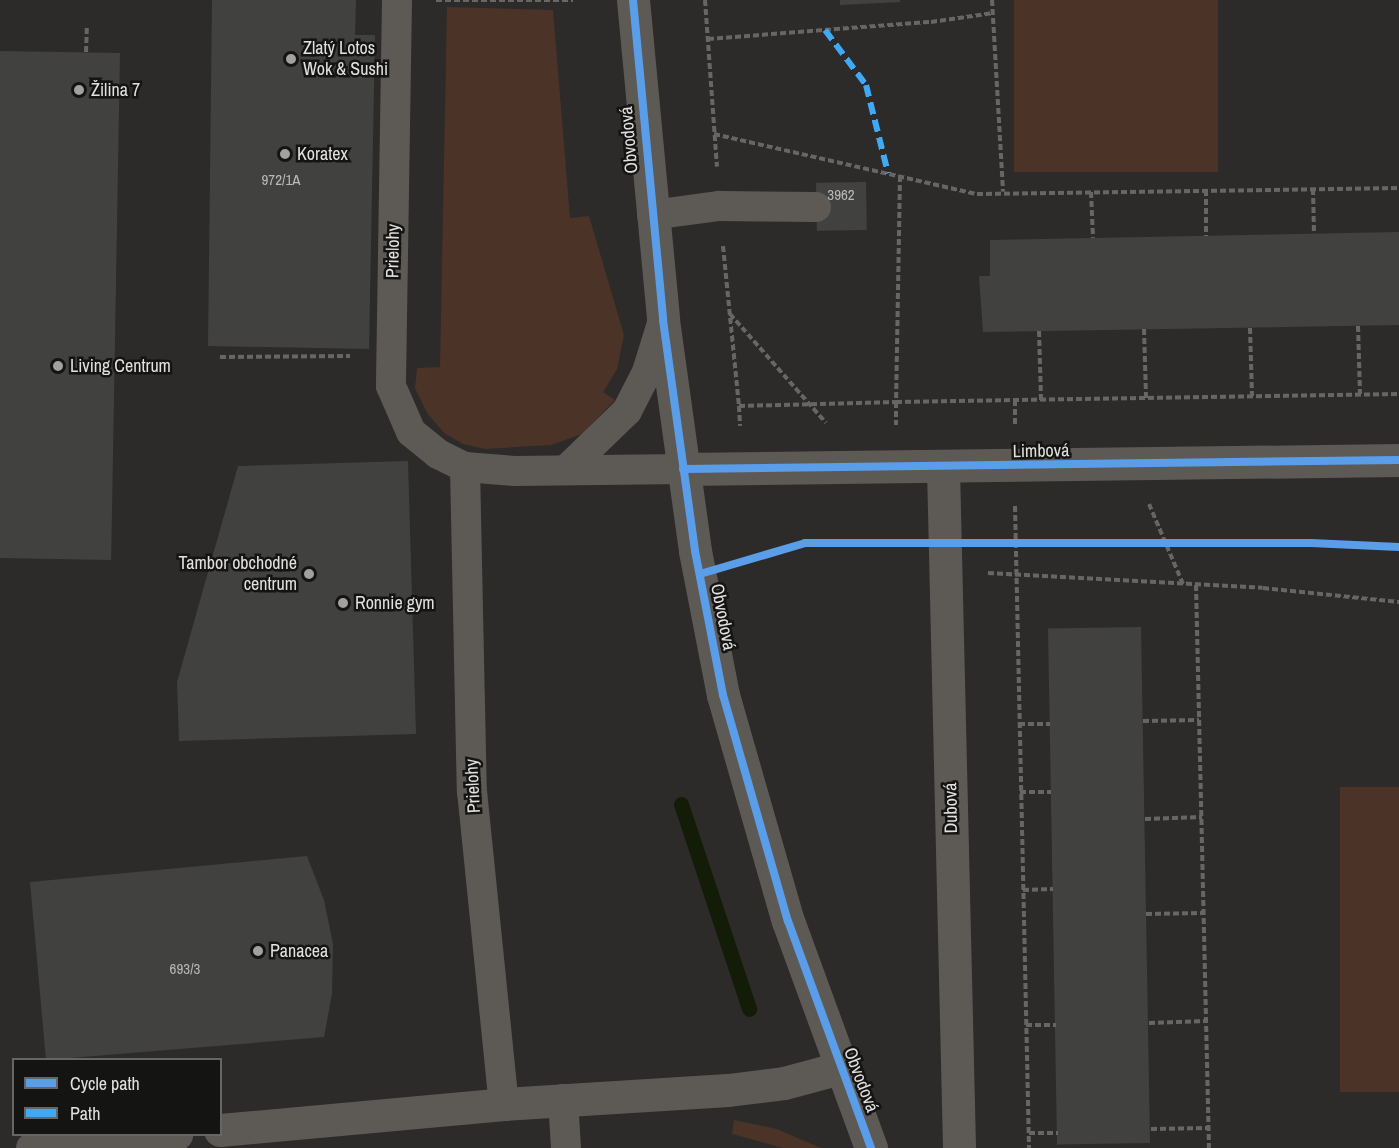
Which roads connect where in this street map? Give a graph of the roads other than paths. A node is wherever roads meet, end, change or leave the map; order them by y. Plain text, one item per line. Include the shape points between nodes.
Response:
1 (397, 0) edge
2 (633, 0) edge
3 (816, 207) dead end
4 (652, 215) junction
5 (663, 320) junction
6 (1399, 460) edge
7 (465, 467) junction
8 (568, 468) junction
9 (944, 468) junction
10 (683, 469) junction
11 (840, 1068) junction
12 (563, 1100) junction
13 (504, 1104) junction
14 (222, 1130) edge
15 (155, 1136) edge
16 (32, 1148) edge
17 (566, 1148) edge
18 (871, 1148) edge
19 (959, 1148) edge

1 - 7 lane, Prielohy via 391,386 411,432 438,454
2 - 4 street, Obvodová
3 - 4 lane via 719,206
4 - 5 street, Obvodová
5 - 8 lane via 647,372 627,411
5 - 10 street, Obvodová
6 - 9 street, Limbová
7 - 8 lane, Prielohy via 515,471
7 - 13 lane, Prielohy via 472,791
8 - 10 lane, Prielohy
9 - 10 street, Limbová
9 - 19 street, Dubová
10 - 11 street, Obvodová via 729,718 788,921
11 - 12 street via 784,1083
11 - 18 street, Obvodová
12 - 13 street
12 - 17 lane
13 - 14 street
15 - 16 street

